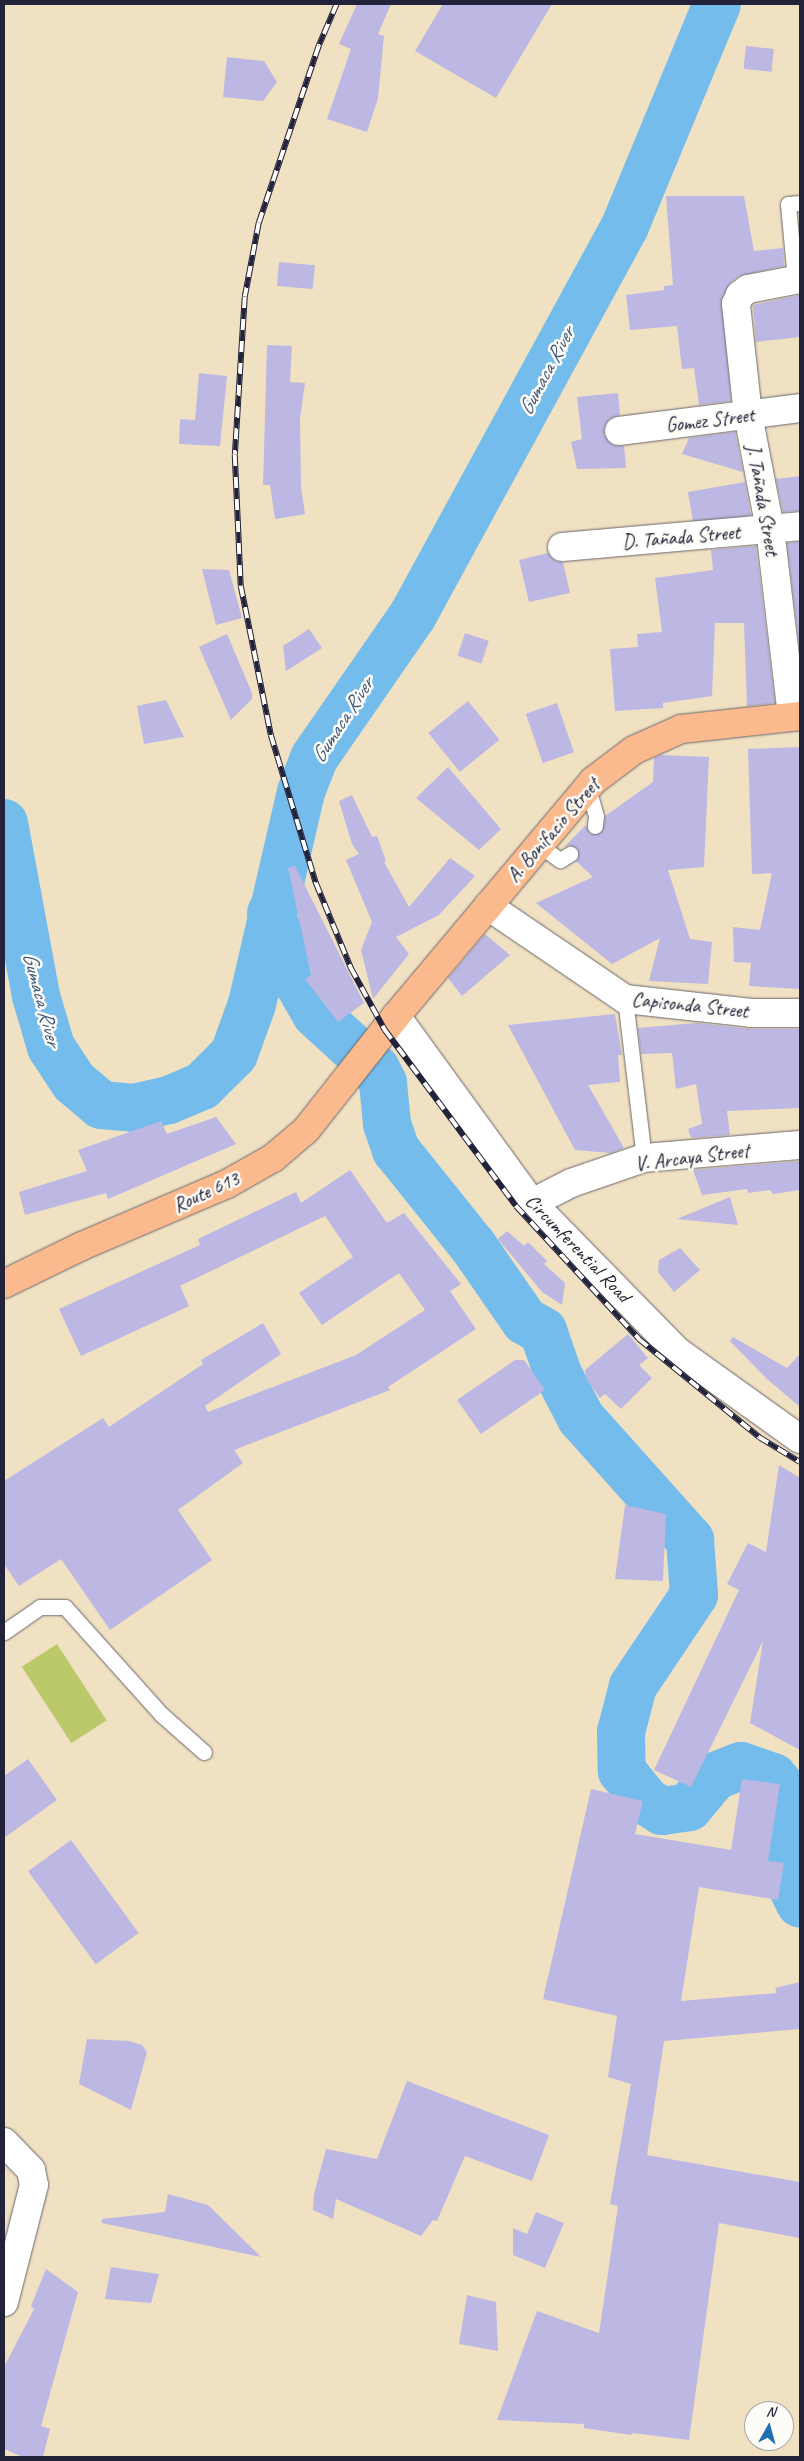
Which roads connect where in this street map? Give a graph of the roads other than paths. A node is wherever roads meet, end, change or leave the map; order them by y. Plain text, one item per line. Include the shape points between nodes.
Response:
1 (800, 203) edge
2 (798, 279) edge
3 (800, 408) edge
4 (748, 416) junction
5 (619, 431) dead end
6 (800, 526) edge
7 (770, 529) junction
8 (562, 548) dead end
9 (796, 716) edge
10 (588, 788) junction
11 (595, 826) dead end
12 (539, 846) junction
13 (570, 854) dead end
14 (488, 906) junction
15 (625, 999) junction
16 (800, 1013) edge
17 (396, 1016) junction
18 (371, 1050) joint
19 (800, 1145) edge
20 (644, 1158) junction
21 (532, 1203) junction
22 (4, 1284) edge
23 (800, 1439) edge
24 (4, 1632) edge
25 (204, 1752) dead end
26 (4, 2142) edge
27 (4, 2302) edge

1 - 2 lane via 788,204
2 - 4 street, J. Tañada Street via 748,289 736,304
3 - 4 street, Gomez Street
4 - 5 street, Gomez Street
4 - 7 street, J. Tañada Street
6 - 7 street, D. Tañada Street
7 - 8 street, D. Tañada Street
7 - 9 street, J. Tañada Street
9 - 10 main road, A. Bonifacio Street via 681,729 634,750
10 - 11 lane via 596,816
10 - 12 main road, A. Bonifacio Street
12 - 13 lane via 560,860
12 - 14 main road, A. Bonifacio Street
14 - 15 street, Capisonda Street
14 - 17 main road, A. Bonifacio Street
15 - 16 street, Capisonda Street via 751,1013
15 - 20 lane
17 - 18 main road, A. Bonifacio Street
17 - 21 street, Circumferential Road
18 - 22 main road, Route 613 via 306,1130 273,1158 227,1184 82,1246
19 - 20 street, V. Arcaya Street
20 - 21 street, V. Arcaya Street via 571,1183
21 - 23 street, Circumferential Road via 677,1351
24 - 25 lane via 40,1607 65,1607 162,1715
26 - 27 street via 31,2170 34,2185

